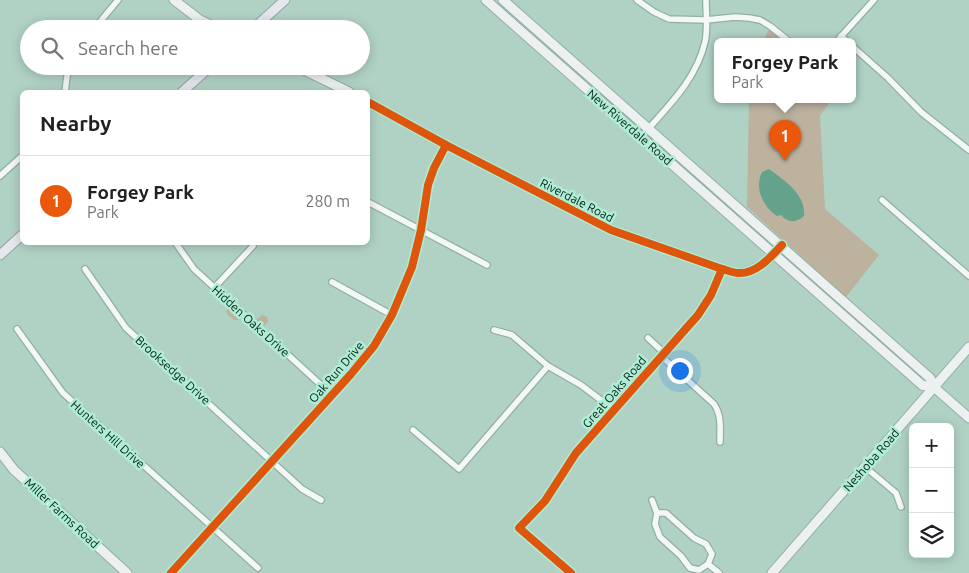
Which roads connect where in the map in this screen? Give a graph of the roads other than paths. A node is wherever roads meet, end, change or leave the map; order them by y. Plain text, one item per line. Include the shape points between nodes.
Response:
1 (118, 0) edge
2 (174, 0) edge
3 (285, 0) edge
4 (486, 0) edge
5 (503, 0) edge
6 (637, 0) edge
7 (706, 0) edge
8 (874, 0) edge
9 (101, 20) edge
10 (200, 20) edge
11 (263, 20) edge
12 (706, 20) junction
13 (841, 36) joint
14 (785, 38) edge
15 (843, 38) edge
16 (856, 50) edge
17 (67, 75) edge
18 (201, 75) edge
19 (314, 75) edge
20 (65, 90) edge
21 (184, 90) edge
22 (345, 90) edge
23 (370, 103) edge
24 (648, 128) junction
25 (641, 137) junction
26 (446, 145) junction
27 (969, 150) edge
28 (20, 158) edge
29 (0, 176) edge
30 (882, 200) dead end
31 (370, 203) edge
32 (421, 230) junction
33 (20, 237) edge
34 (177, 245) edge
35 (782, 245) junction
36 (253, 246) dead end
37 (774, 254) junction
38 (0, 255) edge
39 (487, 266) dead end
40 (85, 269) dead end
41 (722, 269) junction
42 (969, 276) edge
43 (332, 282) dead end
44 (214, 288) junction
45 (392, 315) junction
46 (17, 329) dead end
47 (494, 330) dead end
48 (648, 338) dead end
49 (969, 347) edge
50 (663, 354) junction
51 (548, 366) junction
52 (934, 388) junction
53 (332, 395) junction
54 (614, 410) junction
55 (969, 418) edge
56 (413, 430) dead end
57 (720, 442) dead end
58 (0, 452) edge
59 (272, 461) junction
60 (865, 467) junction
61 (321, 500) dead end
62 (652, 500) dead end
63 (902, 507) dead end
64 (657, 513) junction
65 (213, 527) junction
66 (708, 564) junction
67 (258, 568) dead end
68 (126, 573) edge
69 (171, 573) edge
70 (570, 573) edge
71 (719, 573) edge
72 (772, 573) edge

1 - 9 street
2 - 10 main road
3 - 11 main road
4 - 25 main road, New Riverdale Road
5 - 24 main road, New Riverdale Road
6 - 12 street via 669,19
7 - 12 street
8 - 13 street
12 - 14 street via 735,17 760,20
12 - 24 street via 705,41 692,76
13 - 15 street
16 - 27 street via 921,112
17 - 20 street
18 - 21 main road
19 - 22 main road
23 - 26 main road, Riverdale Road
24 - 25 street
24 - 35 main road, New Riverdale Road
25 - 37 main road, New Riverdale Road
26 - 32 street, Oak Run Drive via 428,185
26 - 41 main road, Riverdale Road via 611,230
28 - 29 street
30 - 42 street
31 - 32 street
32 - 39 street
32 - 45 street, Oak Run Drive via 412,267
33 - 38 main road
34 - 44 street, Hidden Oaks Drive via 194,269
35 - 37 main road, Riverdale Road
35 - 52 main road via 930,378
36 - 44 street
37 - 41 main road, Riverdale Road via 749,271 739,273
37 - 52 main road via 922,385
40 - 59 street, Brooksedge Drive via 126,328
41 - 50 street, Great Oaks Road via 704,306
43 - 45 street
44 - 53 street, Hidden Oaks Drive
45 - 53 street, Oak Run Drive via 374,346
46 - 65 street, Hunters Hill Drive via 63,393
47 - 51 street via 512,335
48 - 50 street
49 - 52 main road, Neshoba Road
50 - 54 street, Great Oaks Road
50 - 57 street via 714,404 720,417
51 - 54 street
51 - 56 street via 459,469
52 - 55 main road
52 - 60 main road, Neshoba Road
53 - 59 street, Oak Run Drive
54 - 70 street, Great Oaks Road via 576,453 545,500 519,528
58 - 68 main road, Miller Farms Road via 14,470
59 - 61 street, Brooksedge Drive via 302,489
59 - 65 street, Oak Run Drive
60 - 63 street via 896,493
60 - 72 main road, Neshoba Road
62 - 64 street
64 - 66 street via 666,513 694,538 706,544 712,554
64 - 66 street via 655,524 660,537 690,568 700,570
65 - 67 street, Hunters Hill Drive
65 - 69 street, Oak Run Drive
66 - 71 street

